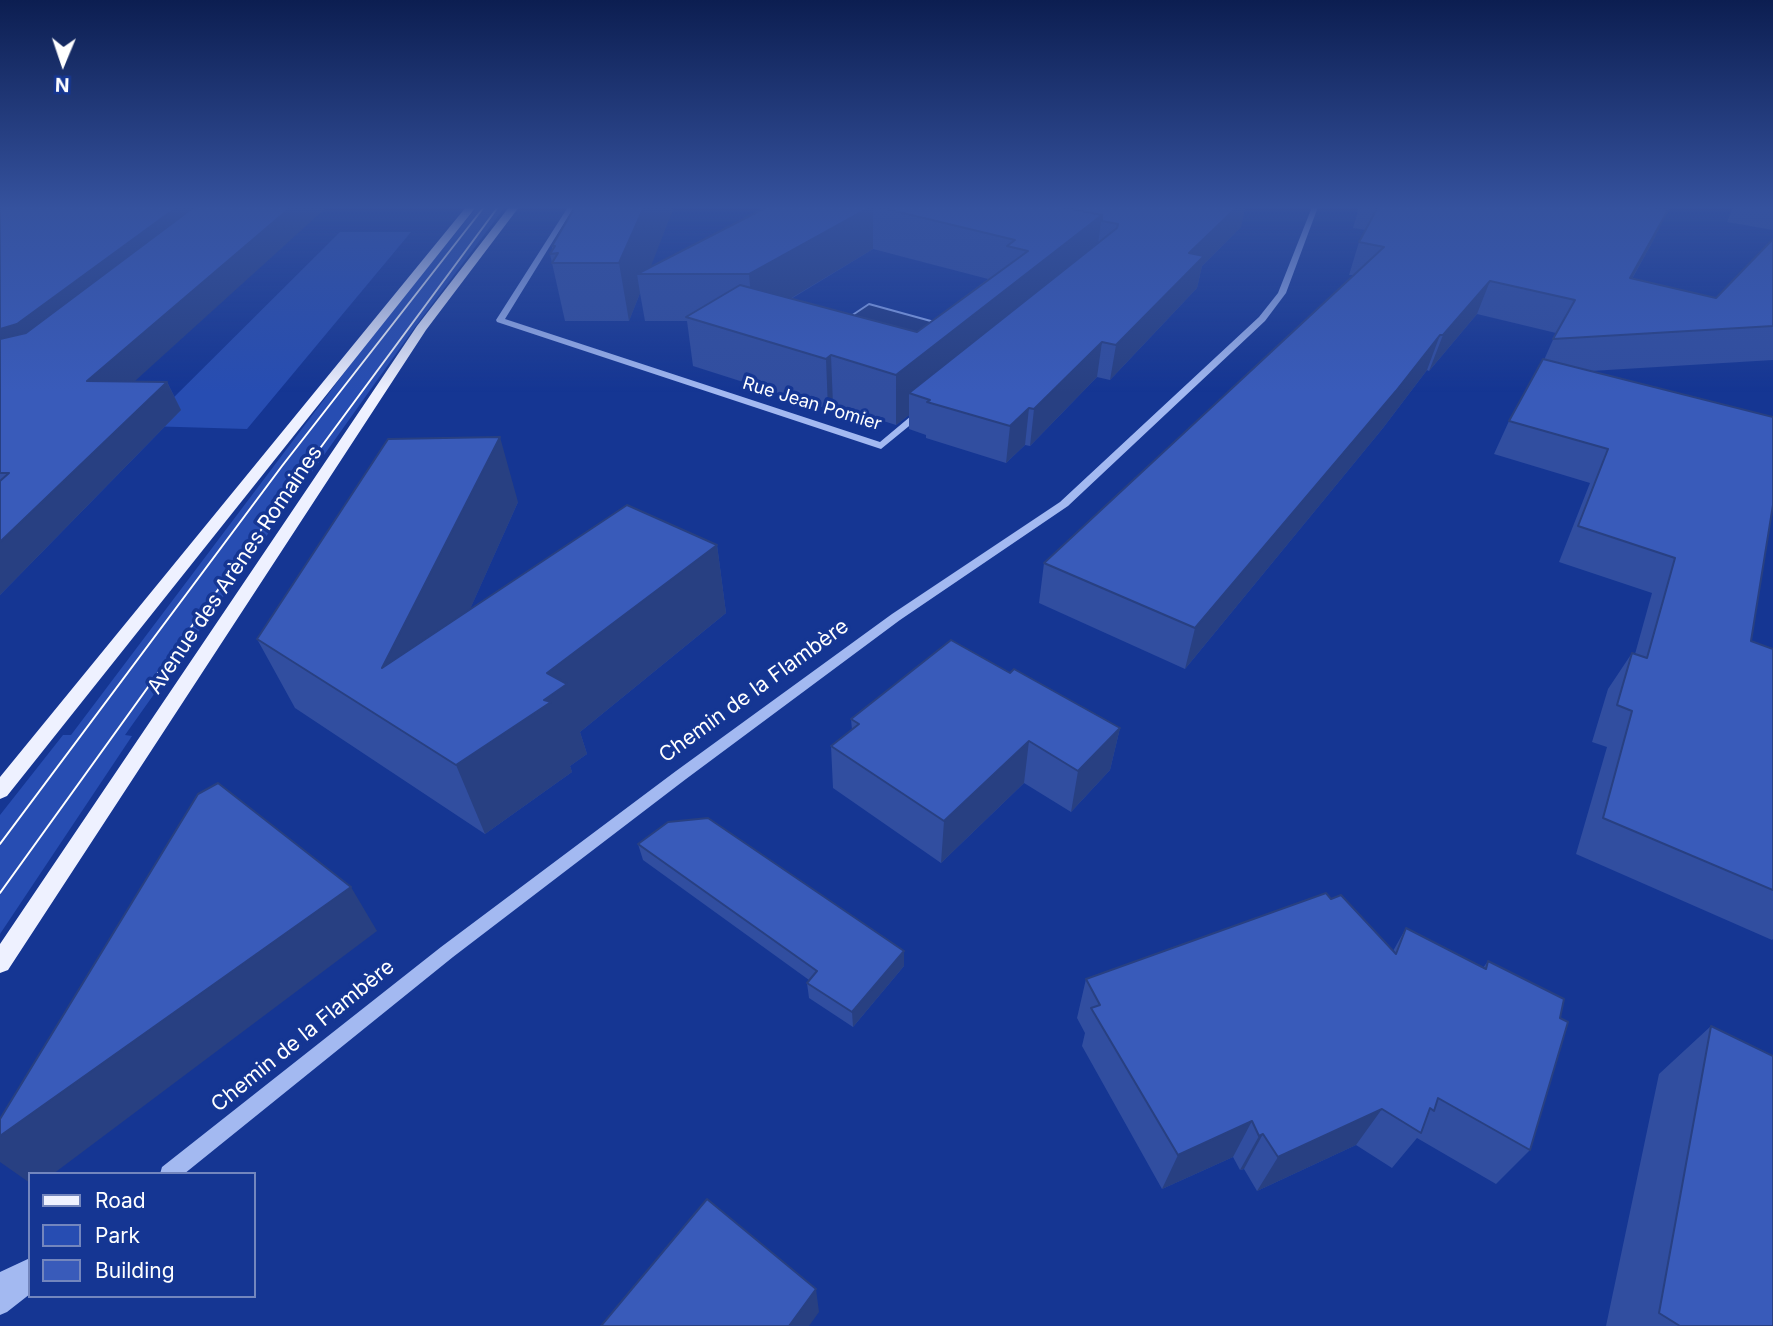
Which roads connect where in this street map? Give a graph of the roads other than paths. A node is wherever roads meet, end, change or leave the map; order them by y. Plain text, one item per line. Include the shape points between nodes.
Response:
1 (421, 269) edge
2 (466, 269) edge
3 (532, 269) edge
4 (1291, 269) edge
5 (500, 320) joint
6 (932, 403) edge
7 (0, 791) edge
8 (0, 963) edge
9 (172, 1172) edge
10 (28, 1269) edge
11 (0, 1282) edge
12 (28, 1283) edge
13 (0, 1305) edge

1 - 7 main road, Avenue des Arènes Romaines
2 - 8 main road, Avenue des Arènes Romaines via 421,328
3 - 5 street
4 - 9 street, Chemin de la Flambère via 1282,292 1262,319 1064,504 896,617 681,775 447,952
5 - 6 street, Rue Jean Pomier via 881,446
10 - 11 street
12 - 13 street

